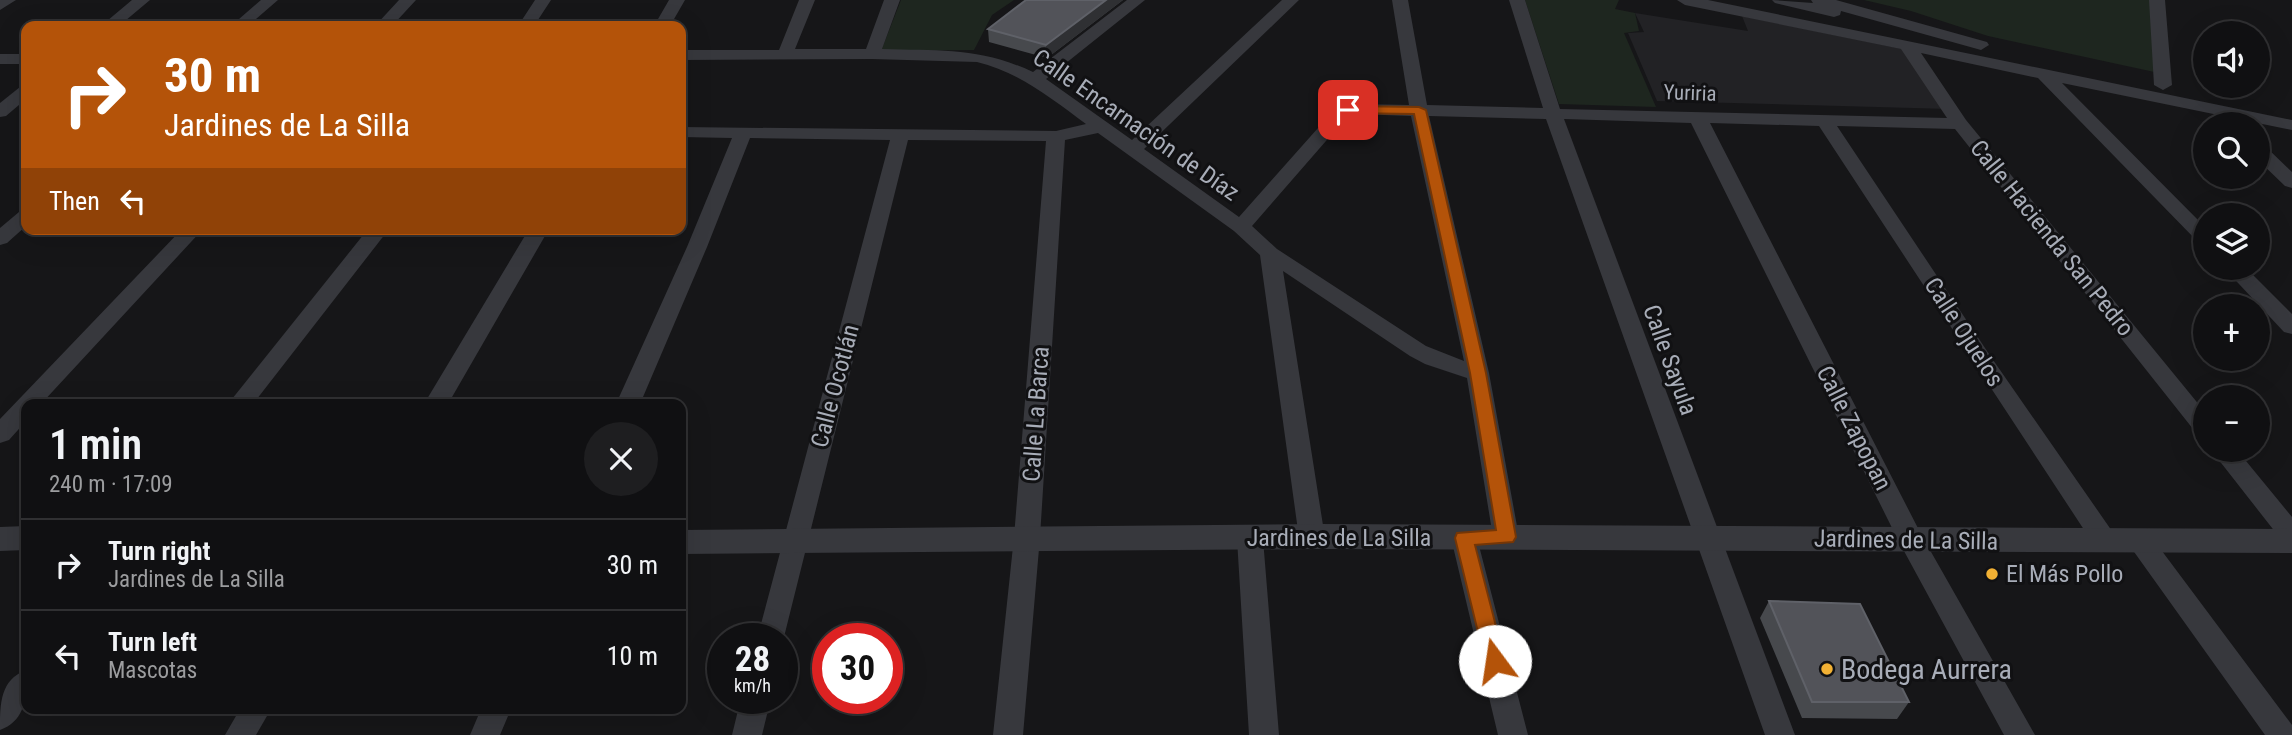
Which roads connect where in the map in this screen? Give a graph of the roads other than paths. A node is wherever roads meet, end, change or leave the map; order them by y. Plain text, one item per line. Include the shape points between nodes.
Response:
1 (8, 0) edge
2 (142, 0) edge
3 (270, 0) edge
4 (408, 0) edge
5 (543, 0) edge
6 (677, 0) edge
7 (807, 0) edge
8 (892, 0) edge
9 (1138, 0) edge
10 (1290, 0) edge
11 (1400, 0) edge
12 (1517, 0) edge
13 (1685, 0) edge
14 (1780, 0) edge
15 (1819, 0) edge
16 (2157, 0) edge
17 (0, 5) edge
18 (1840, 14) dead end
19 (115, 21) edge
20 (245, 21) edge
21 (388, 21) edge
22 (529, 21) edge
23 (665, 21) edge
24 (1906, 44) junction
25 (785, 54) junction
26 (872, 54) junction
27 (686, 55) edge
28 (0, 59) edge
29 (21, 59) edge
30 (2043, 73) junction
31 (1035, 79) junction
32 (2163, 85) junction
33 (21, 95) edge
34 (2292, 108) edge
35 (1419, 110) junction
36 (2213, 110) junction
37 (0, 112) edge
38 (2215, 112) edge
39 (1553, 113) junction
40 (1697, 116) junction
41 (1825, 121) junction
42 (1960, 124) junction
43 (2292, 125) edge
44 (1099, 127) junction
45 (686, 132) edge
46 (743, 132) junction
47 (901, 133) junction
48 (1056, 136) junction
49 (1134, 148) junction
50 (2270, 161) edge
51 (2292, 182) edge
52 (21, 220) edge
53 (2193, 226) edge
54 (1241, 227) junction
55 (186, 235) edge
56 (374, 235) edge
57 (536, 235) edge
58 (0, 239) edge
59 (1270, 253) junction
60 (2246, 280) edge
61 (2292, 327) edge
62 (1478, 373) junction
63 (33, 399) edge
64 (244, 399) edge
65 (439, 399) edge
66 (630, 399) edge
67 (21, 411) edge
68 (2193, 413) edge
69 (0, 434) edge
70 (2233, 462) edge
71 (2292, 535) edge
72 (1027, 537) junction
73 (1506, 537) junction
74 (1706, 537) junction
75 (21, 538) edge
76 (1251, 538) junction
77 (1312, 538) junction
78 (1464, 538) junction
79 (0, 539) edge
80 (795, 540) junction
81 (1910, 540) junction
82 (2105, 541) junction
83 (2292, 541) edge
84 (686, 542) edge
85 (2141, 542) junction
86 (775, 623) edge
87 (21, 689) edge
88 (253, 714) edge
89 (494, 714) edge
90 (752, 714) edge
91 (0, 717) edge
92 (240, 735) edge
93 (485, 735) edge
94 (747, 735) edge
95 (1008, 735) edge
96 (1264, 735) edge
97 (1513, 735) edge
98 (1780, 735) edge
99 (2020, 735) edge
100 (2282, 735) edge

1 - 17 street
2 - 19 street
3 - 20 street
4 - 21 street
5 - 22 street
6 - 23 street
7 - 25 street
8 - 26 street
9 - 31 street
10 - 49 street
11 - 35 street
12 - 39 street, Calle Sayula
13 - 24 street
14 - 18 street
15 - 32 street via 2021,56
16 - 32 street
24 - 30 street
24 - 42 street, Calle Hacienda San Pedro
25 - 26 street, Calle Encarnación de Díaz
25 - 27 street, Calle Encarnación de Díaz
26 - 31 street, Calle Encarnación de Díaz via 977,57
28 - 29 street
30 - 36 street
30 - 53 street
31 - 44 street, Calle Encarnación de Díaz
32 - 34 street
33 - 37 street
35 - 39 street, Yuriria
35 - 54 street, Yuriria via 1355,109 1340,114
35 - 62 street
36 - 38 street
36 - 43 street
39 - 40 street, Yuriria
39 - 74 street, Calle Sayula
40 - 41 street, Yuriria
40 - 81 street, Calle Zapopan
41 - 42 street, Yuriria
41 - 82 street, Calle Ojuelos
42 - 68 street, Calle Hacienda San Pedro
44 - 48 street
44 - 49 street, Calle Encarnación de Díaz
45 - 46 street
46 - 47 street
46 - 66 street
47 - 48 street
47 - 80 street, Calle Ocotlán
48 - 72 street, Calle La Barca
49 - 54 street, Calle Encarnación de Díaz
50 - 51 street
52 - 58 street
54 - 59 street, Calle Encarnación de Díaz
55 - 63 street
56 - 64 street
57 - 65 street
59 - 62 street, Calle Encarnación de Díaz via 1418,351
59 - 77 street
60 - 61 street
62 - 73 street
67 - 69 street
70 - 71 street
72 - 76 street, Jardines de La Silla
72 - 80 street, Jardines de La Silla
72 - 95 street, Calle La Barca
73 - 74 street, Jardines de La Silla
73 - 78 street, Jardines de La Silla
74 - 81 street, Jardines de La Silla
74 - 98 street, Calle Sayula
75 - 79 street
76 - 77 street, Jardines de La Silla
76 - 96 street
77 - 78 street, Jardines de La Silla
78 - 97 street
80 - 84 street, Jardines de La Silla
80 - 86 street, Calle Ocotlán
81 - 82 street, Jardines de La Silla
81 - 99 street, Calle Zapopan
82 - 85 street, Jardines de La Silla
83 - 85 street, Jardines de La Silla
85 - 100 street
87 - 91 street
88 - 92 street
89 - 93 street
90 - 94 street

